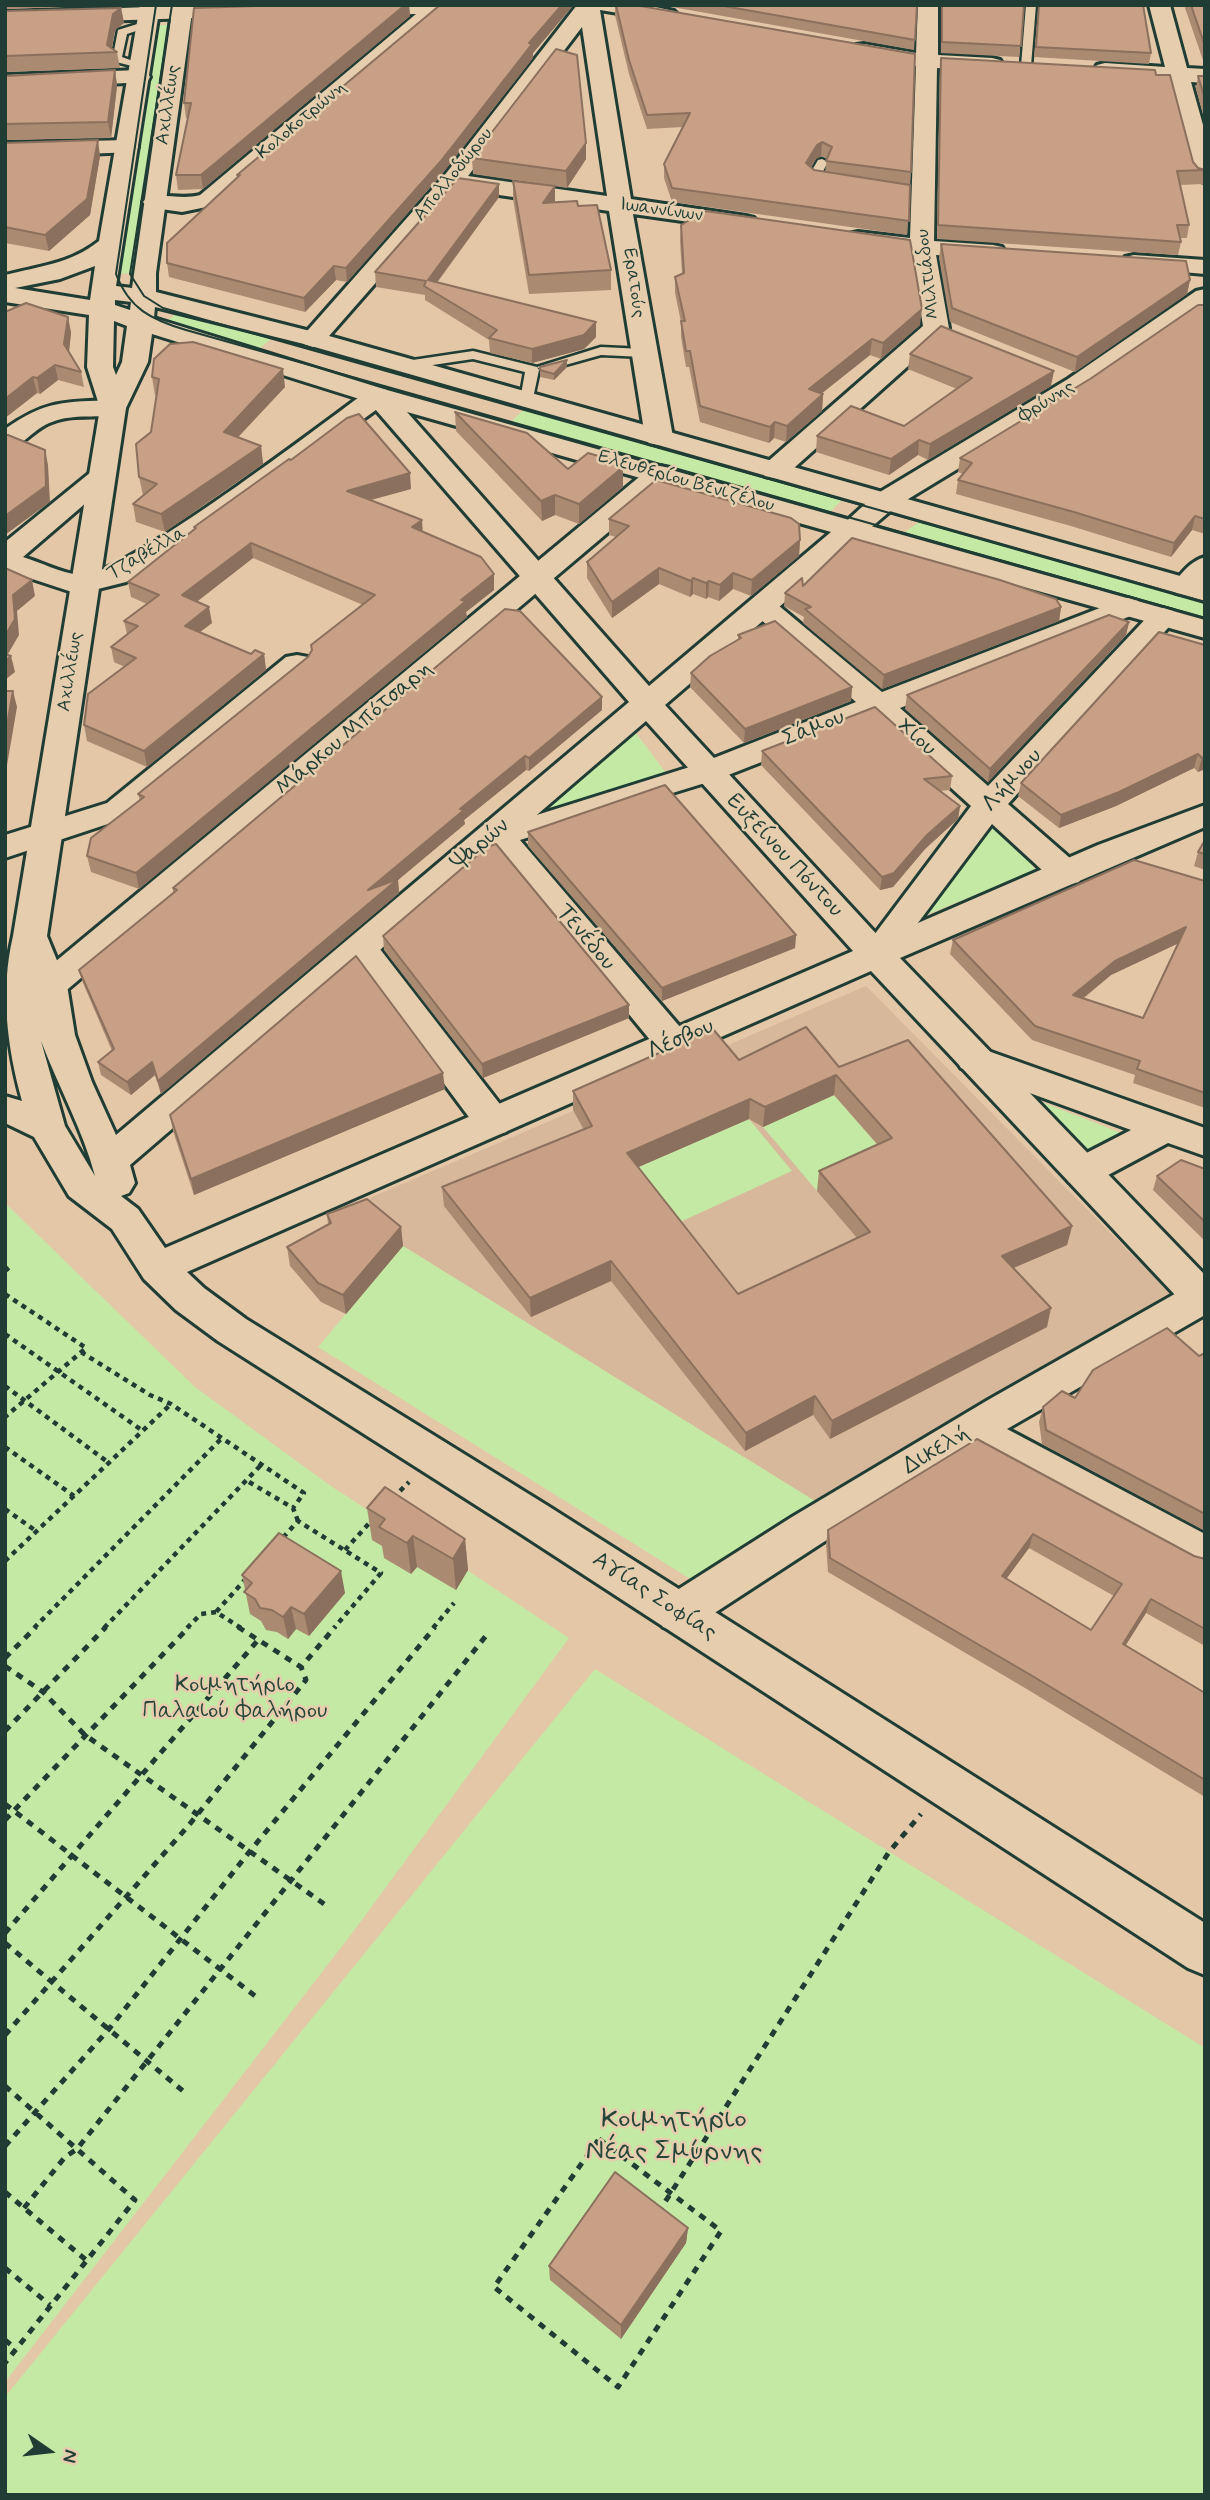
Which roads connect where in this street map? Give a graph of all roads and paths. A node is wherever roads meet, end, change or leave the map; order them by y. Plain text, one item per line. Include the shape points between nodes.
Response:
1 (496, 5) edge
2 (588, 5) edge
3 (607, 5) edge
4 (928, 5) edge
5 (1031, 5) edge
6 (1159, 5) edge
7 (436, 7) edge
8 (183, 9) edge
9 (331, 9) edge
10 (240, 11) edge
11 (149, 14) edge
12 (5, 18) edge
13 (686, 19) edge
14 (847, 47) edge
15 (927, 61) junction
16 (1026, 66) junction
17 (1054, 68) edge
18 (1082, 69) edge
19 (139, 72) junction
20 (1178, 74) junction
21 (1205, 76) edge
22 (5, 82) edge
23 (127, 147) junction
24 (5, 150) edge
25 (822, 162) edge
26 (1205, 175) edge
27 (452, 181) junction
28 (844, 183) edge
29 (155, 202) junction
30 (621, 206) junction
31 (771, 227) edge
32 (840, 236) edge
33 (110, 244) junction
34 (922, 247) junction
35 (1016, 254) edge
36 (1111, 260) edge
37 (1205, 267) edge
38 (7, 285) edge
39 (144, 296) junction
40 (1205, 296) edge
41 (33, 299) junction
42 (103, 300) junction
43 (5, 320) edge
44 (141, 322) junction
45 (936, 328) junction
46 (962, 338) edge
47 (313, 339) junction
48 (208, 344) junction
49 (643, 353) junction
50 (135, 362) junction
51 (406, 365) junction
52 (532, 370) junction
53 (1051, 374) edge
54 (1077, 384) junction
55 (379, 396) junction
56 (527, 400) junction
57 (113, 408) junction
58 (659, 437) junction
59 (5, 442) edge
60 (775, 470) junction
61 (660, 474) junction
62 (102, 478) junction
63 (885, 501) junction
64 (852, 529) junction
65 (5, 558) edge
66 (536, 577) junction
67 (1198, 582) edge
68 (85, 586) junction
69 (762, 606) junction
70 (1128, 607) junction
71 (1163, 617) junction
72 (1205, 629) edge
73 (297, 664) edge
74 (647, 704) junction
75 (877, 704) junction
76 (706, 772) junction
77 (990, 804) junction
78 (1205, 815) edge
79 (46, 831) junction
80 (496, 833) junction
81 (5, 847) edge
82 (1110, 853) junction
83 (1157, 869) edge
84 (1067, 874) junction
85 (30, 936) junction
86 (361, 948) junction
87 (876, 955) junction
88 (50, 985) junction
89 (23, 1043) edge
90 (673, 1043) junction
91 (974, 1059) junction
92 (5, 1110) edge
93 (493, 1122) junction
94 (47, 1127) junction
95 (1166, 1128) junction
96 (1205, 1142) edge
97 (110, 1161) junction
98 (1082, 1172) junction
99 (125, 1219) junction
100 (11, 1266) dead end
101 (159, 1268) junction
102 (5, 1271) edge
103 (5, 1294) edge
104 (1203, 1300) edge
105 (5, 1334) edge
106 (81, 1352) junction
107 (59, 1371) junction
108 (5, 1386) edge
109 (25, 1400) junction
110 (172, 1404) junction
111 (5, 1417) edge
112 (972, 1430) junction
113 (143, 1431) junction
114 (222, 1438) junction
115 (5, 1447) edge
116 (433, 1456) junction
117 (109, 1463) junction
118 (261, 1465) junction
119 (248, 1482) dead end
120 (74, 1496) junction
121 (389, 1502) edge
122 (293, 1508) junction
123 (5, 1509) edge
124 (380, 1511) edge
125 (298, 1521) junction
126 (36, 1531) junction
127 (345, 1550) junction
128 (1205, 1555) edge
129 (5, 1561) edge
130 (454, 1603) edge
131 (216, 1612) junction
132 (678, 1613) junction
133 (489, 1632) dead end
134 (258, 1639) junction
135 (5, 1658) edge
136 (5, 1666) edge
137 (301, 1667) junction
138 (43, 1692) junction
139 (5, 1731) edge
140 (85, 1735) junction
141 (140, 1774) junction
142 (949, 1787) junction
143 (5, 1804) edge
144 (14, 1811) junction
145 (196, 1813) junction
146 (5, 1820) edge
147 (250, 1851) junction
148 (71, 1855) junction
149 (290, 1880) junction
150 (125, 1896) junction
151 (327, 1906) dead end
152 (5, 1933) edge
153 (181, 1939) junction
154 (5, 1943) edge
155 (1205, 1951) edge
156 (220, 1969) junction
157 (52, 1982) junction
158 (259, 1999) dead end
159 (109, 2029) junction
160 (5, 2035) edge
161 (149, 2062) junction
162 (5, 2086) edge
163 (183, 2091) dead end
164 (37, 2114) junction
165 (5, 2146) edge
166 (77, 2149) junction
167 (5, 2192) edge
168 (671, 2193) junction
169 (24, 2208) junction
170 (655, 2218) edge
171 (86, 2260) junction
172 (5, 2268) edge
173 (50, 2305) junction
174 (5, 2340) edge
175 (16, 2349) junction
176 (5, 2363) edge

1 - 7 street
2 - 27 street, Απολλοδώρου
2 - 30 street, Ερατούς
3 - 13 street
4 - 15 street, Μιλτιάδου
5 - 16 lane
6 - 20 street
7 - 9 street
7 - 29 street, Κολοκοτρώνη via 208,200 178,206
8 - 10 street
8 - 11 street
8 - 29 street, Αχιλλέως
11 - 12 street
11 - 19 street, Αχιλλέως
14 - 15 street
15 - 16 street
15 - 34 street, Μιλτιάδου via 917,194
16 - 17 street
18 - 20 street
19 - 22 street
19 - 23 street, Αχιλλέως
20 - 21 street
20 - 26 street
23 - 24 street
23 - 33 street, Αχιλλέως
25 - 28 lane via 814,177
27 - 30 street, Ιωαννίνων
27 - 47 street, Απολλοδώρου
29 - 39 street, Αχιλλέως
30 - 31 street, Ιωαννίνων
30 - 49 street, Ερατούς
32 - 34 street
33 - 38 street via 73,267
33 - 42 street, Αχιλλέως
34 - 35 street
34 - 45 street, Μιλτιάδου
36 - 37 street
38 - 41 street, Ελευθερίου Βενιζέλου
38 - 42 street, Ελευθερίου Βενιζέλου
39 - 42 street, Ελευθερίου Βενιζέλου
39 - 44 street, Αχιλλέως
39 - 47 street, Ελευθερίου Βενιζέλου
40 - 54 street, Φρύνης
41 - 42 street, Ελευθερίου Βενιζέλου
41 - 43 street
42 - 44 street, Ελευθερίου Βενιζέλου
42 - 57 street, Αχιλλέως via 100,367
44 - 48 street, Ελευθερίου Βενιζέλου
44 - 50 street, Αχιλλέως
45 - 46 street
45 - 60 street, Μιλτιάδου
47 - 51 street, Ελευθερίου Βενιζέλου
48 - 50 street via 167,346
48 - 55 street, Ελευθερίου Βενιζέλου
49 - 52 lane via 601,351
49 - 58 street, Ερατούς
50 - 57 street, Αχιλλέως
51 - 52 lane via 472,355
51 - 56 street, Ελευθερίου Βενιζέλου
52 - 56 lane
53 - 54 street
54 - 63 street, Φρύνης
55 - 61 street, Ελευθερίου Βενιζέλου
55 - 66 street, Ευξείνου Πόντου
55 - 68 street, Τζαβέλλα via 169,546 116,576
56 - 58 street, Ελευθερίου Βενιζέλου
57 - 59 street via 39,416
57 - 62 street, Αχιλλέως
58 - 60 street, Ελευθερίου Βενιζέλου
60 - 63 street, Ελευθερίου Βενιζέλου
61 - 64 street, Ελευθερίου Βενιζέλου
61 - 66 street, Μάρκου Μπότσαρη
62 - 65 street
62 - 68 street, Αχιλλέως
63 - 64 street, Φρύνης
63 - 67 street, Ελευθερίου Βενιζέλου
64 - 69 street, Ψαρών
64 - 70 street, Ελευθερίου Βενιζέλου
65 - 68 street
66 - 74 street, Ευξείνου Πόντου
66 - 88 street, Μάρκου Μπότσαρη
68 - 79 street, Αχιλλέως
69 - 74 street, Ψαρών
69 - 75 street, Χίου
70 - 71 street, Ελευθερίου Βενιζέλου
70 - 75 street, Σάμου
71 - 72 street, Ελευθερίου Βενιζέλου
71 - 77 street, Λήμνου
73 - 79 street via 118,810
74 - 76 street, Ευξείνου Πόντου
74 - 80 street, Ψαρών
75 - 76 street, Σάμου
75 - 77 street, Χίου
76 - 80 street, Σάμου via 530,828
76 - 87 street, Ευξείνου Πόντου
77 - 84 street, Χίου
77 - 87 street, Λήμνου
78 - 82 street, Λέσβου
79 - 81 street
79 - 85 street, Αχιλλέως
80 - 86 street, Ψαρών
80 - 90 street, Τενέδου
82 - 83 street
82 - 84 street, Λέσβου
84 - 87 street, Λέσβου
85 - 88 street
85 - 89 street, Αχιλλέως via 17,977
86 - 93 street
86 - 97 street, Ψαρών
87 - 90 street, Λέσβου
87 - 91 street, Ευξείνου Πόντου
88 - 89 street
89 - 94 street, Αγίας Σοφίας
89 - 97 street, Αγίας Σοφίας via 74,1082
90 - 93 street, Λέσβου
91 - 95 street
91 - 98 street, Ευξείνου Πόντου
92 - 94 street
93 - 101 street, Λέσβου
94 - 99 street, Αγίας Σοφίας via 82,1186
95 - 96 street
95 - 98 street
97 - 99 street, Αγίας Σοφίας
98 - 104 street, Ευξείνου Πόντου
99 - 101 street, Αγίας Σοφίας
100 - 102 path
101 - 116 street, Αγίας Σοφίας via 190,1299 232,1330
103 - 106 path via 86,1348
104 - 112 street, Δικελή
105 - 107 path
106 - 107 path
106 - 110 path
107 - 109 path
107 - 113 path
108 - 109 path
109 - 111 path
109 - 117 path
110 - 113 path
110 - 114 path
112 - 128 street
112 - 132 street, Δικελή
113 - 117 path
114 - 118 path
114 - 135 path
115 - 120 path
116 - 121 path
116 - 132 street, Αγίας Σοφίας
117 - 120 path
118 - 122 path via 304,1493
118 - 138 path
119 - 122 path
120 - 126 path
122 - 125 path
123 - 126 path
124 - 127 path
125 - 127 path
125 - 131 path
126 - 129 path
127 - 137 path via 381,1573
130 - 147 path
131 - 134 path
131 - 140 path via 201,1614
132 - 142 street, Αγίας Σοφίας
133 - 149 path
134 - 137 path
134 - 141 path
136 - 138 path
137 - 145 path via 306,1680
138 - 139 path
138 - 140 path
140 - 141 path
140 - 144 path
141 - 145 path
141 - 148 path
142 - 155 street, Αγίας Σοφίας
142 - 168 path via 889,1852
143 - 144 path
144 - 146 path
144 - 148 path
145 - 147 path
145 - 150 path
147 - 149 path
147 - 153 path
148 - 150 path
148 - 152 path
149 - 151 path
149 - 156 path
150 - 153 path
150 - 157 path
153 - 156 path
153 - 159 path
154 - 157 path
156 - 158 path
156 - 161 path
157 - 159 path
157 - 160 path
159 - 161 path
159 - 164 path
161 - 163 path
161 - 166 path
162 - 164 path
164 - 165 path
164 - 166 path
166 - 169 path via 65,2157
166 - 171 path via 135,2200
167 - 169 path
168 - 168 path via 721,2231 618,2387 494,2287 599,2139
168 - 170 path
169 - 171 path
171 - 173 path
172 - 173 path
173 - 175 path
174 - 175 path
175 - 176 path

